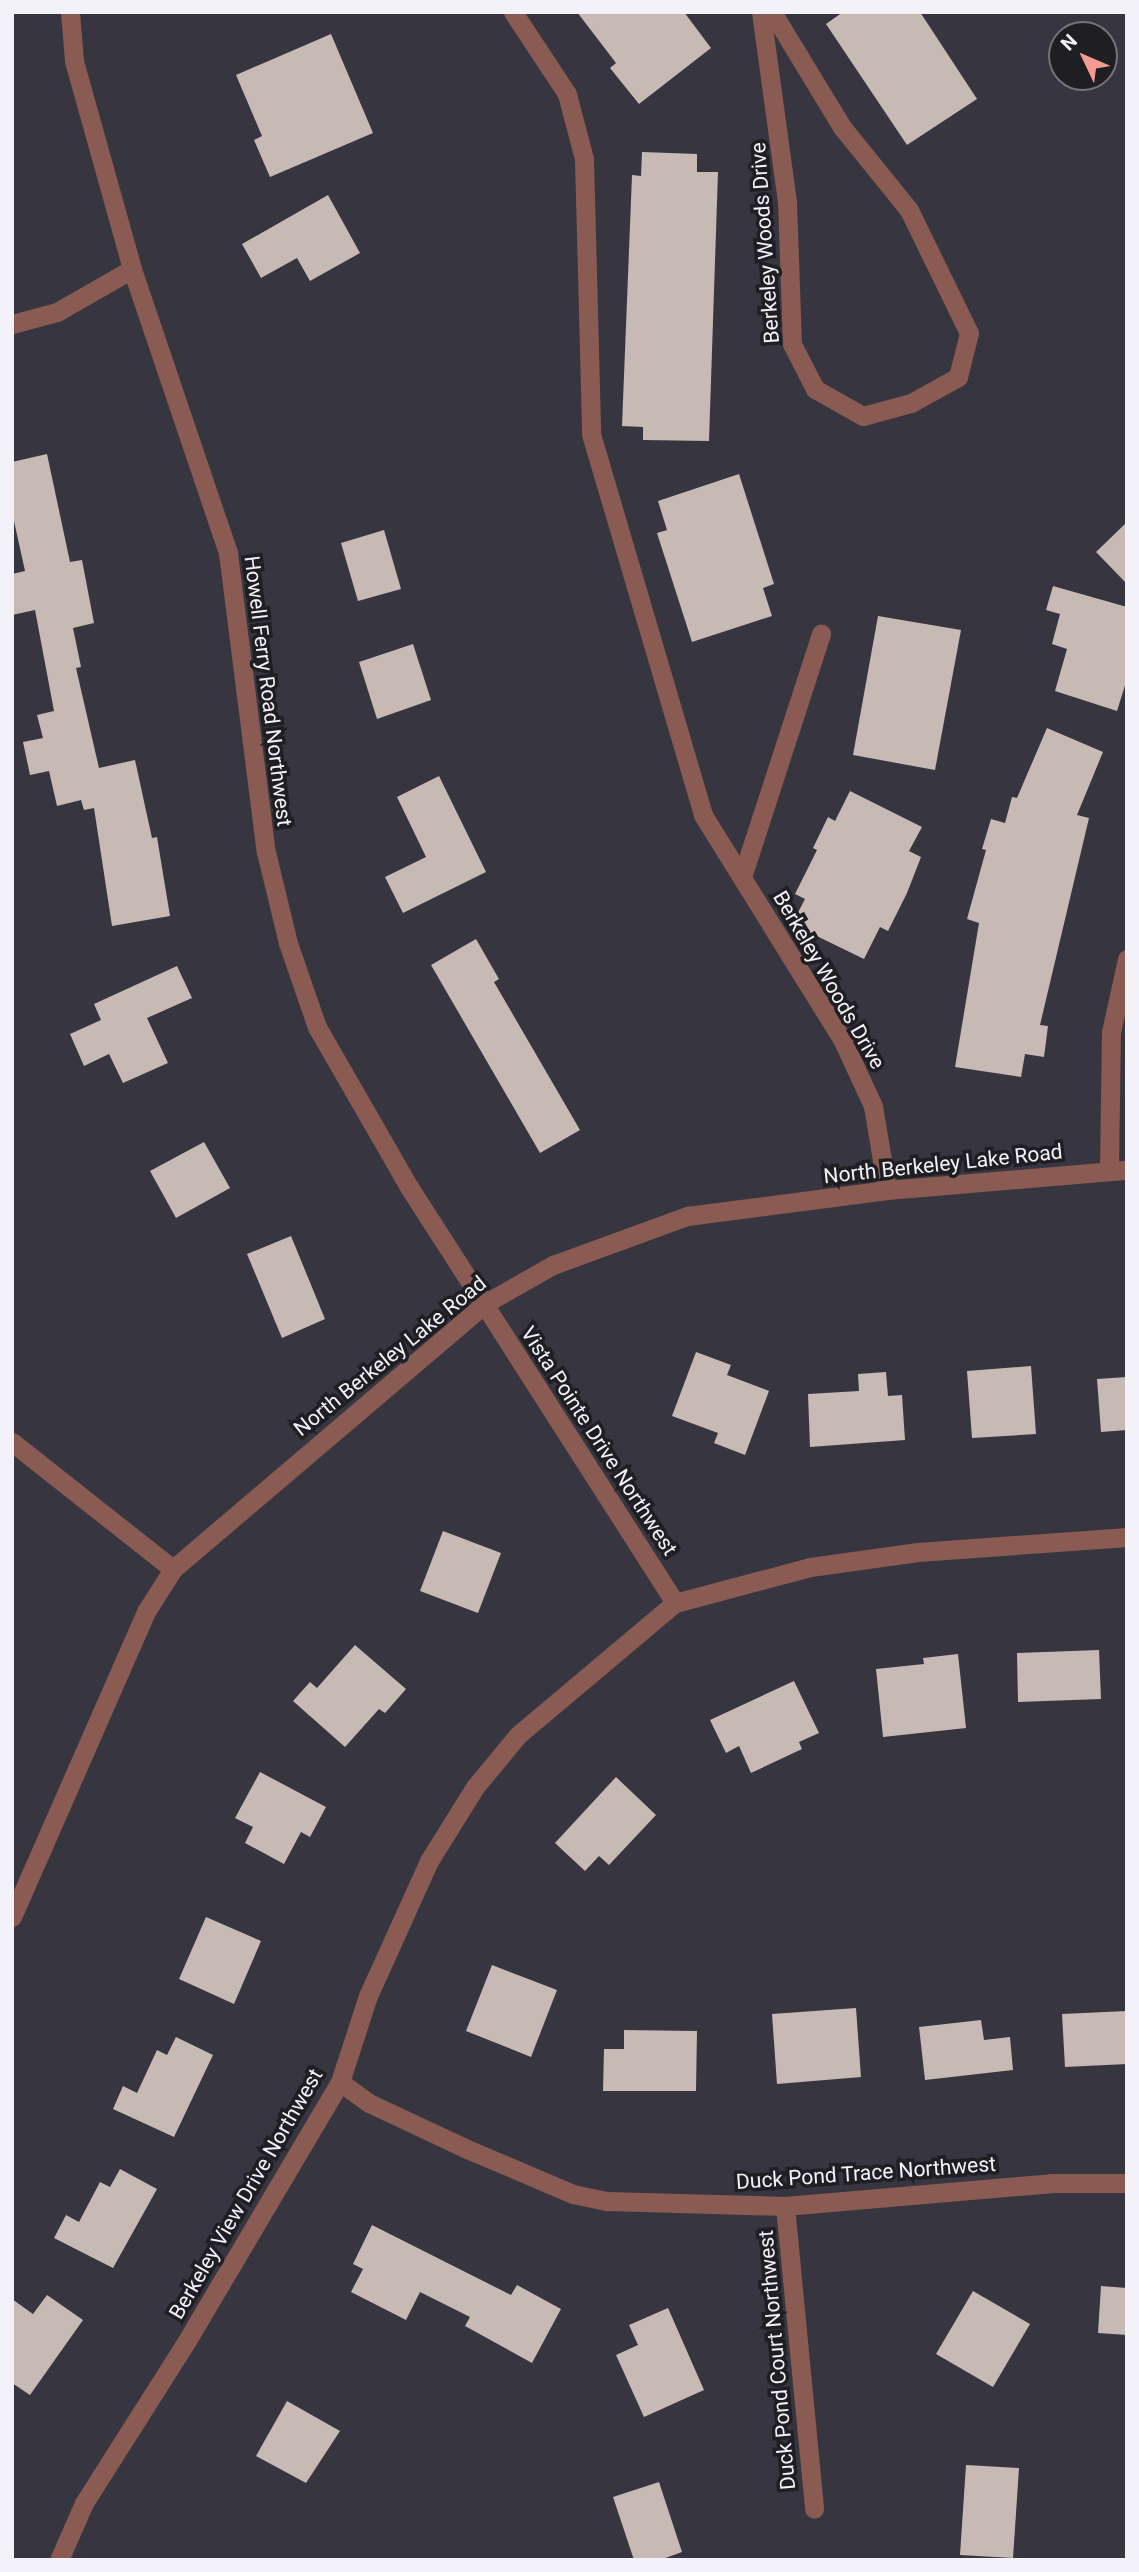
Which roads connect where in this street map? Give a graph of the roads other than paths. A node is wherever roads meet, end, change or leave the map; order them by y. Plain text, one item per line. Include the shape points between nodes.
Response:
1 (70, 12) edge
2 (513, 12) edge
3 (761, 12) edge
4 (772, 12) edge
5 (132, 269) junction
6 (12, 324) edge
7 (821, 634) dead end
8 (742, 877) junction
9 (1127, 959) edge
10 (1118, 1170) edge
11 (887, 1190) junction
12 (484, 1304) junction
13 (12, 1442) edge
14 (1127, 1536) edge
15 (173, 1569) junction
16 (675, 1603) junction
17 (12, 1917) edge
18 (340, 2082) junction
19 (1127, 2183) edge
20 (785, 2206) junction
21 (814, 2510) dead end
22 (60, 2560) edge

1 - 5 street, Howell Ferry Road Northwest via 74,61
2 - 8 street, Berkeley Woods Drive via 567,94 584,159 591,434 703,815
3 - 4 street, Berkeley Woods Drive via 787,201 792,344 815,388 863,416 911,403 958,377 969,332 909,210 842,127
5 - 6 street via 57,312
5 - 12 street, Howell Ferry Road Northwest via 228,552 266,852 288,943 317,1027 409,1187
7 - 8 street
8 - 11 street, Berkeley Woods Drive via 843,1041 873,1106
9 - 10 street via 1111,1032
10 - 11 street, North Berkeley Lake Road
11 - 12 street, North Berkeley Lake Road via 687,1216 553,1265
12 - 15 street, North Berkeley Lake Road
12 - 16 street, Vista Pointe Drive Northwest
13 - 15 street
14 - 16 street, Berkeley View Drive Northwest via 918,1552 810,1567
15 - 17 street, North Berkeley Lake Road via 147,1610
16 - 18 street, Berkeley View Drive Northwest via 518,1735 475,1787 424,1873 368,1996
18 - 20 street, Duck Pond Trace Northwest via 369,2103 573,2194 607,2201
18 - 22 street, Berkeley View Drive Northwest via 84,2503
19 - 20 street, Duck Pond Trace Northwest via 1051,2183
20 - 21 street, Duck Pond Court Northwest

